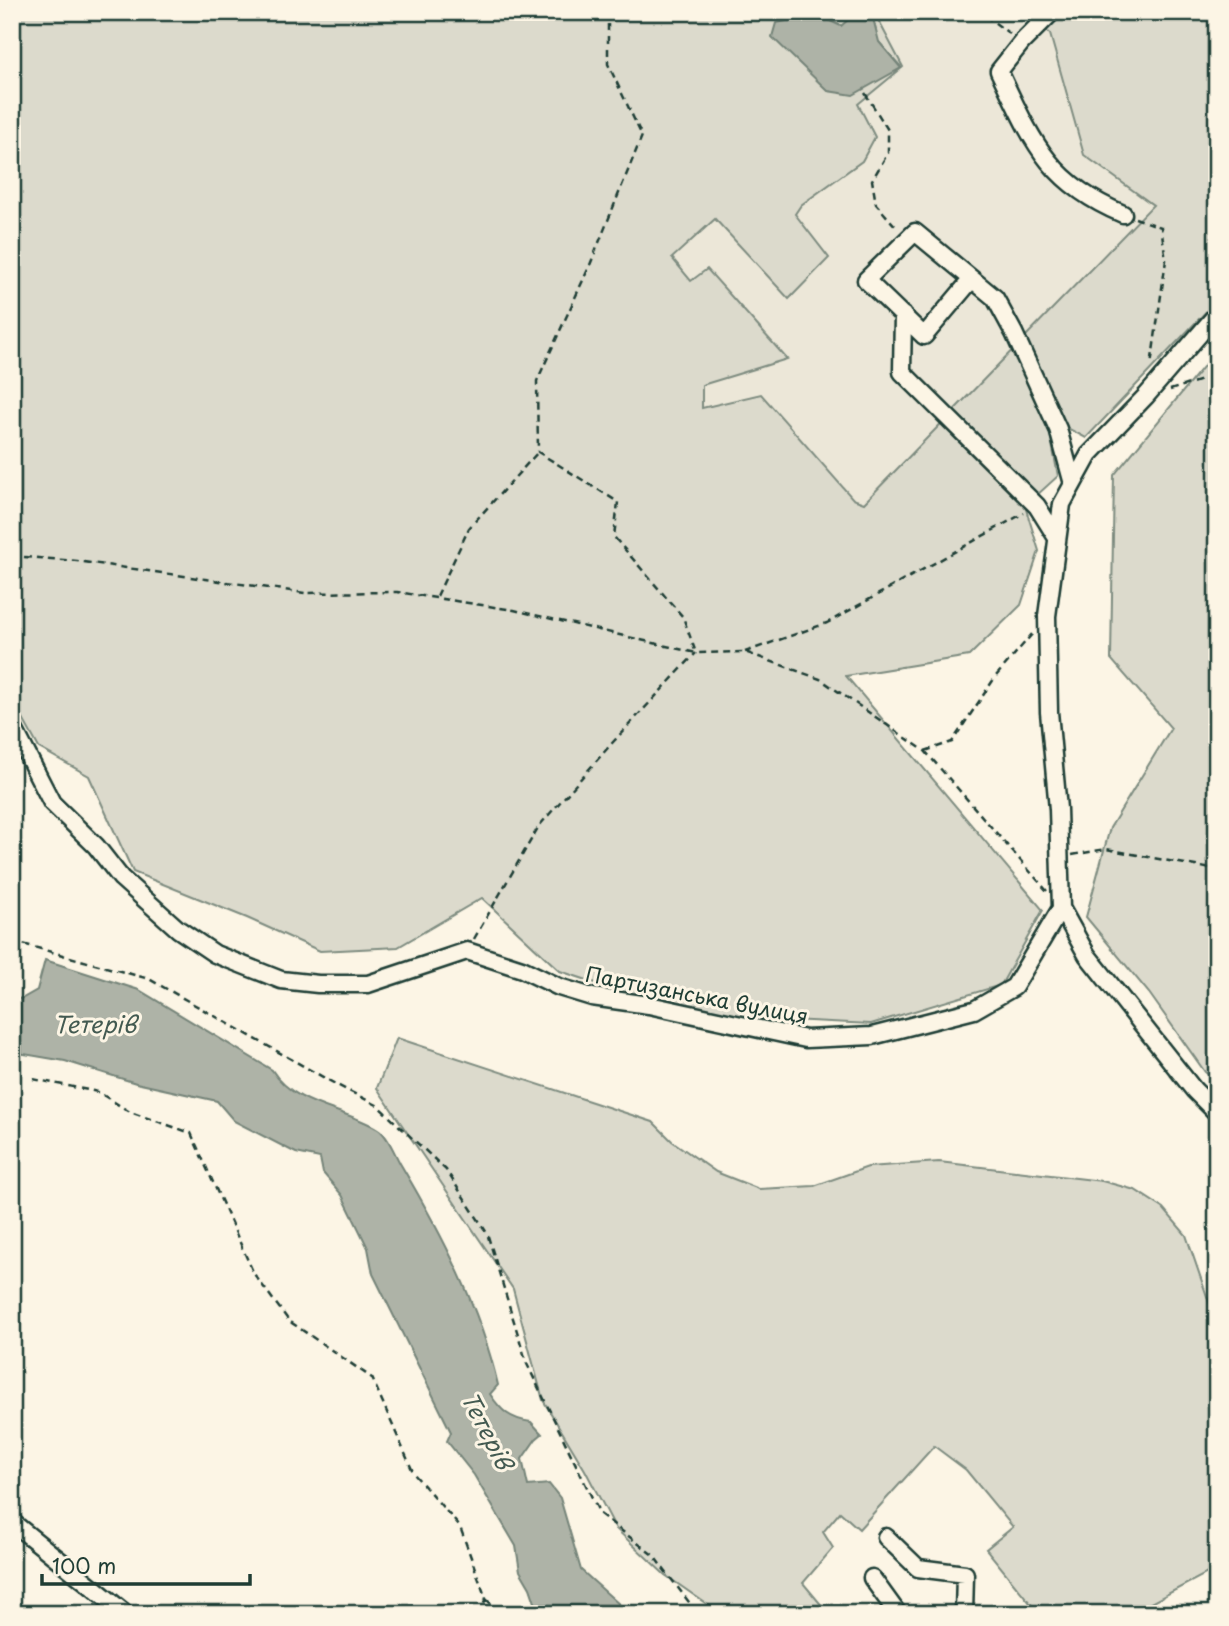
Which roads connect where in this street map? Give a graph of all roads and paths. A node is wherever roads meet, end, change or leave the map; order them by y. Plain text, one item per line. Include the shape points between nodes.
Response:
1 (608, 12) edge
2 (974, 12) edge
3 (1052, 12) edge
4 (1022, 42) junction
5 (865, 93) dead end
6 (1123, 214) joint
7 (907, 239) junction
8 (972, 279) junction
9 (1217, 314) edge
10 (903, 315) junction
11 (1150, 372) dead end
12 (1217, 375) edge
13 (1146, 396) junction
14 (538, 452) junction
15 (1073, 484) junction
16 (1037, 506) junction
17 (1057, 538) junction
18 (12, 556) edge
19 (436, 598) junction
20 (1047, 617) junction
21 (745, 652) junction
22 (696, 653) junction
23 (12, 725) edge
24 (925, 751) junction
25 (1060, 857) junction
26 (1217, 870) edge
27 (1061, 908) junction
28 (12, 941) edge
29 (467, 951) junction
30 (33, 1079) dead end
31 (1217, 1113) edge
32 (12, 1522) edge
33 (886, 1537) dead end
34 (872, 1578) dead end
35 (486, 1599) junction
36 (126, 1614) edge
37 (480, 1614) edge
38 (502, 1614) edge
39 (698, 1614) edge
40 (898, 1614) edge
41 (964, 1614) edge

1 - 14 path via 608,64 642,136 537,381
2 - 4 path
3 - 4 street
4 - 6 street via 999,71 1042,155 1073,187
5 - 7 path via 888,130 888,153 873,180 876,204
6 - 11 path via 1161,227 1166,260
7 - 8 street via 915,232
7 - 10 street via 866,280
8 - 10 street via 924,336
8 - 15 street via 995,298 1014,333 1058,429
9 - 13 street
10 - 16 street via 902,372
12 - 13 path
13 - 15 street via 1089,455
14 - 19 path via 469,528
14 - 22 path via 618,502 614,537 682,617
15 - 17 street via 1062,504
16 - 17 street
16 - 21 path via 827,623
17 - 20 street
18 - 19 path via 305,593 397,592
19 - 22 path via 514,610
20 - 24 path via 996,676 952,743
20 - 25 street
21 - 22 path
21 - 24 path via 820,679
22 - 29 path via 539,826
23 - 29 street via 52,803 121,878 178,929 215,954 281,980 368,984
24 - 27 path
25 - 26 path via 1106,849
25 - 27 street
27 - 29 street, Партизанська вулиця via 1014,987 974,1010 872,1036 806,1039 592,997
27 - 31 street via 1087,955
28 - 39 path via 149,979 377,1105 446,1170 486,1233 527,1364 600,1514 653,1555
30 - 35 path via 98,1092 130,1112 191,1133 254,1274 289,1321 372,1378 414,1474 460,1527
32 - 36 street
33 - 41 street via 918,1568 965,1574
34 - 40 street
35 - 37 path
35 - 38 path

